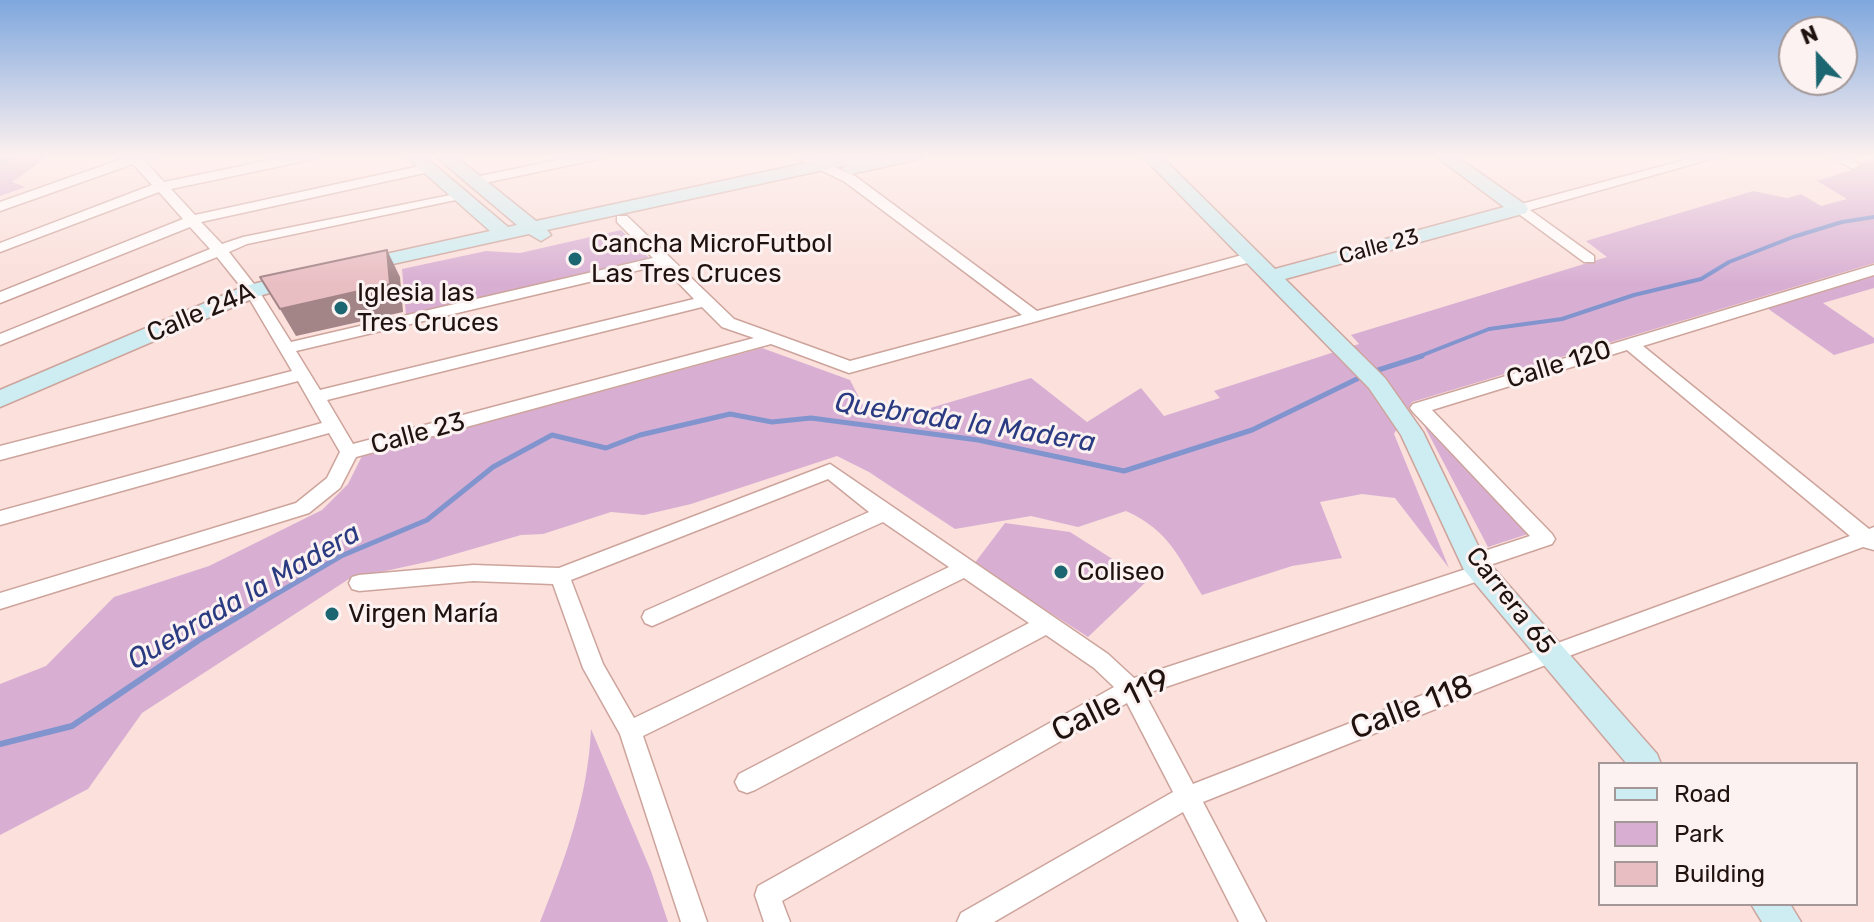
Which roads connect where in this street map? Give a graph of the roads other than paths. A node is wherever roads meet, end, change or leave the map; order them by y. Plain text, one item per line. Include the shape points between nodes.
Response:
1 (24, 198) edge
2 (131, 198) edge
3 (170, 198) edge
4 (279, 198) edge
5 (446, 198) edge
6 (463, 198) edge
7 (496, 198) edge
8 (692, 198) edge
9 (707, 198) edge
10 (871, 198) edge
11 (1193, 198) edge
12 (1504, 198) edge
13 (1559, 198) edge
14 (0, 207) edge
15 (1519, 209) junction
16 (622, 219) junction
17 (191, 222) junction
18 (538, 232) junction
19 (505, 234) junction
20 (0, 248) edge
21 (219, 250) junction
22 (1253, 257) junction
23 (1589, 259) dead end
24 (664, 260) junction
25 (1874, 270) edge
26 (1272, 276) junction
27 (252, 291) junction
28 (0, 298) edge
29 (705, 301) junction
30 (1034, 316) junction
31 (771, 339) junction
32 (0, 340) edge
33 (1630, 344) junction
34 (286, 348) junction
35 (302, 374) junction
36 (316, 397) junction
37 (0, 399) edge
38 (333, 426) junction
39 (349, 452) junction
40 (0, 453) edge
41 (884, 513) junction
42 (0, 518) edge
43 (1545, 539) joint
44 (1871, 539) edge
45 (1477, 567) junction
46 (964, 569) junction
47 (560, 576) junction
48 (359, 583) dead end
49 (0, 601) edge
50 (652, 617) dead end
51 (1045, 625) junction
52 (1551, 654) junction
53 (1131, 689) junction
54 (630, 731) junction
55 (1644, 762) edge
56 (747, 782) dead end
57 (1187, 797) junction
58 (1770, 906) edge
59 (694, 922) edge
60 (777, 922) edge
61 (970, 922) edge
62 (1253, 922) edge
63 (1784, 922) edge

1 - 14 street
2 - 20 street
3 - 17 street
4 - 17 street
5 - 21 street
6 - 19 main road
7 - 18 main road
8 - 18 main road, Calle 24A
9 - 16 main road, Calle 24A
10 - 30 street
11 - 22 main road, Carrera 65
12 - 15 main road
13 - 15 street, Calle 23
15 - 23 street
15 - 26 main road, Calle 23
16 - 18 main road, Calle 24A
16 - 24 street
17 - 21 street
17 - 28 street
18 - 19 main road, Calle 24A via 528,238
19 - 27 main road, Calle 24A
21 - 27 street
21 - 32 street
22 - 26 main road, Carrera 65
22 - 30 street
24 - 29 street
24 - 34 street
25 - 33 street, Calle 120
26 - 45 main road, Carrera 65 via 1377,383 1411,432
27 - 34 street
27 - 37 main road, Calle 24A
29 - 31 street via 728,323
29 - 36 street
30 - 31 street via 849,367
31 - 39 street, Calle 23
33 - 43 street, Calle 120 via 1419,408
33 - 44 street
34 - 35 street
35 - 36 street
35 - 40 street
36 - 38 street
38 - 39 street
38 - 42 street
39 - 49 street, Calle 23 via 334,483 302,508
41 - 46 street
41 - 47 street via 830,471
41 - 50 street
43 - 45 street, Calle 119
44 - 52 street, Calle 118
45 - 52 main road, Carrera 65
45 - 53 street, Calle 119
46 - 51 street
46 - 54 street
47 - 48 street via 473,573
47 - 54 street via 594,668
51 - 53 street via 1101,661
51 - 56 street
52 - 55 main road, Carrera 65
52 - 57 street, Calle 118
53 - 57 street
53 - 60 street, Calle 119 via 767,895
54 - 59 street
57 - 61 street, Calle 118
57 - 62 street
58 - 63 main road

